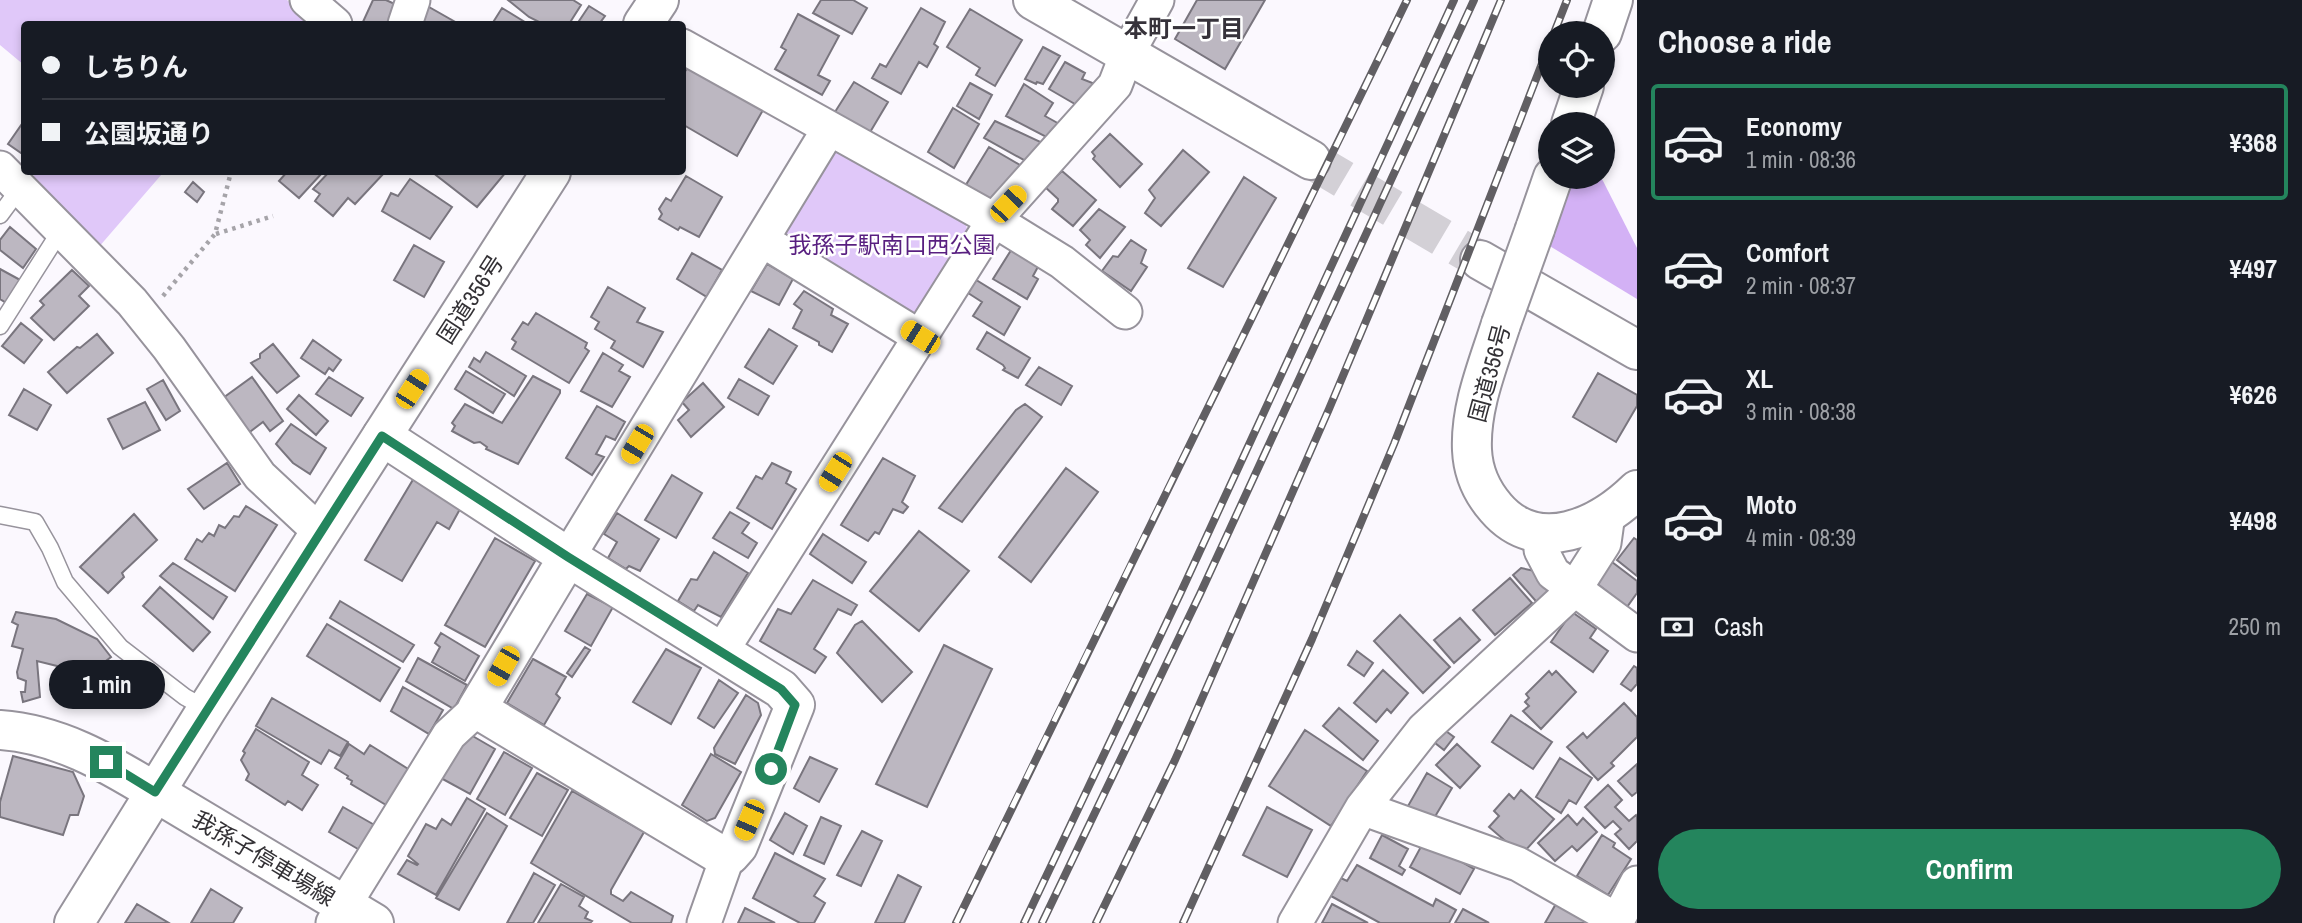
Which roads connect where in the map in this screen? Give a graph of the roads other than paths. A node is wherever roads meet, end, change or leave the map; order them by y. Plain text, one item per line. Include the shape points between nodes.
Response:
1 (307, 0) edge
2 (414, 0) edge
3 (659, 0) edge
4 (1033, 0) edge
5 (1157, 0) edge
6 (1613, 0) edge
7 (332, 21) edge
8 (406, 21) edge
9 (646, 21) edge
10 (1606, 21) edge
11 (686, 49) edge
12 (1126, 54) junction
13 (829, 129) junction
14 (1311, 160) tunnel mouth
15 (544, 175) edge
16 (10, 178) edge
17 (1549, 189) edge
18 (0, 215) edge
19 (993, 220) junction
20 (61, 230) junction
21 (762, 240) junction
22 (1480, 260) tunnel mouth
23 (1125, 312) dead end
24 (0, 326) edge
25 (920, 337) junction
26 (1637, 350) edge
27 (382, 436) junction
28 (1623, 502) edge
29 (0, 515) edge
30 (321, 533) junction
31 (1542, 533) junction
32 (568, 557) junction
33 (1574, 590) junction
34 (1637, 635) edge
35 (720, 652) junction
36 (207, 709) junction
37 (477, 709) junction
38 (0, 730) edge
39 (155, 792) junction
40 (1362, 808) junction
41 (728, 855) junction
42 (1637, 883) edge
43 (350, 917) edge
44 (1616, 921) edge
45 (74, 923) edge
46 (704, 923) edge
47 (1295, 923) edge

1 - 7 street
2 - 8 street
3 - 9 main road
4 - 12 main road
5 - 12 street
6 - 10 main road
11 - 13 street
12 - 14 main road
12 - 19 street via 1115,85
13 - 19 street
13 - 21 street
15 - 27 main road, 国道356号
16 - 18 lane
16 - 20 street
17 - 31 main road, 国道356号, bridge via 1480,388 1472,452 1482,489 1503,516
19 - 23 street via 1062,262
19 - 25 street
20 - 24 lane
20 - 30 street via 145,318 260,476
21 - 25 street
21 - 32 street
22 - 26 main road
25 - 35 street
27 - 30 main road, 国道356号
27 - 32 main road
28 - 31 main road, 国道356号 via 1583,527
28 - 33 street
29 - 36 lane via 35,522 65,582 120,647
30 - 36 main road, 国道356号
31 - 33 street via 1541,550 1553,573
32 - 35 main road
32 - 37 main road
33 - 34 street
33 - 40 street via 1424,729
35 - 41 main road via 781,689 795,705 738,846
36 - 39 main road, 国道356号
37 - 41 main road via 719,854
37 - 43 street via 449,735
38 - 39 main road, 我孫子停車場線 via 84,751
39 - 43 main road, 我孫子停車場線
39 - 45 main road, 国道356号
40 - 44 street via 1518,864
40 - 47 street
41 - 46 street
42 - 44 street

